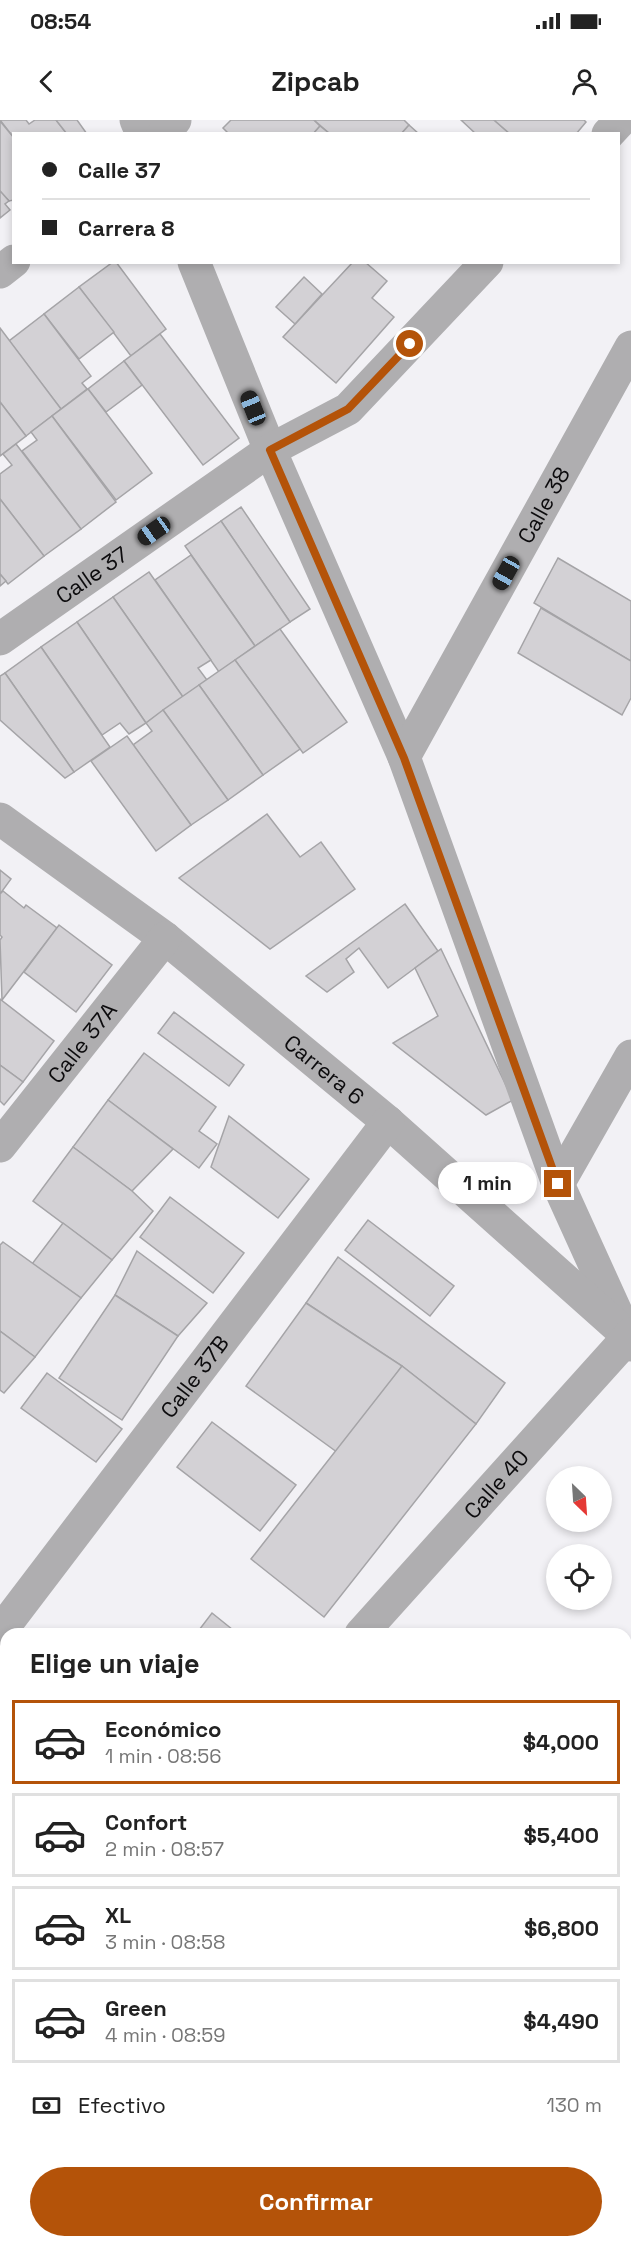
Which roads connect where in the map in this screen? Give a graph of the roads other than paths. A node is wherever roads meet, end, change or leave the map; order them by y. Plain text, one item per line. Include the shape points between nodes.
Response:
1 (175, 120) edge
2 (621, 120) edge
3 (165, 132) edge
4 (610, 132) edge
5 (12, 263) edge
6 (195, 264) edge
7 (485, 264) edge
8 (0, 272) edge
9 (631, 347) edge
10 (270, 450) junction
11 (0, 639) edge
12 (404, 758) junction
13 (0, 819) edge
14 (165, 939) junction
15 (631, 1056) edge
16 (388, 1122) junction
17 (0, 1146) edge
18 (558, 1184) junction
19 (630, 1339) edge
20 (3, 1628) edge
21 (366, 1628) edge

1 - 3 street
2 - 4 street
5 - 8 street
6 - 10 street
7 - 10 street, Calle 37 via 348,409
9 - 12 street, Calle 38
10 - 11 street, Calle 37
10 - 12 street
12 - 18 street
13 - 14 street, Carrera 6
14 - 16 street, Carrera 6
14 - 17 street, Calle 37A
15 - 18 street
16 - 19 street, Carrera 6
16 - 20 street, Calle 37B
18 - 19 street
19 - 21 street, Calle 40

